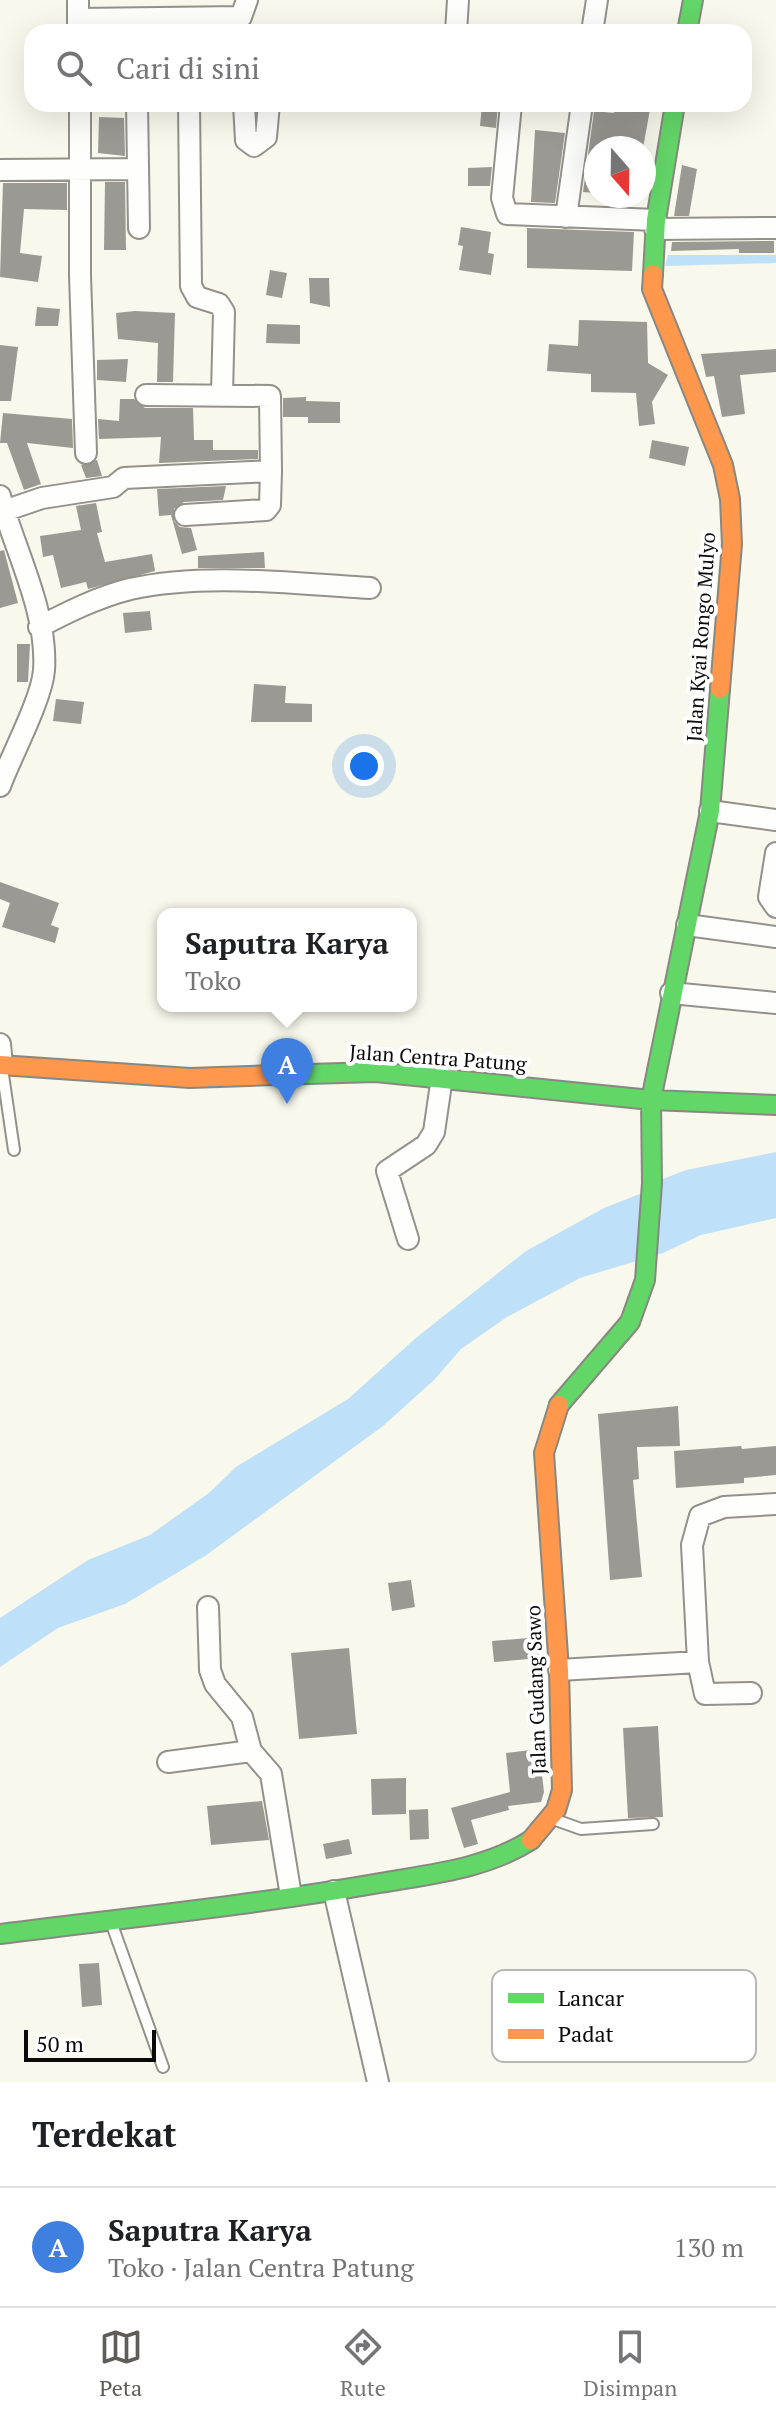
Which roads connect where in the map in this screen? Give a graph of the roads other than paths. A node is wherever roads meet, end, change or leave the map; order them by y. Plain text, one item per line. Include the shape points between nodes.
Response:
1 (458, 0) edge
2 (597, 0) edge
3 (693, 0) edge
4 (243, 16) edge
5 (78, 17) edge
6 (190, 17) edge
7 (135, 18) edge
8 (456, 24) edge
9 (593, 24) edge
10 (688, 24) edge
11 (80, 112) edge
12 (137, 112) edge
13 (189, 112) edge
14 (244, 112) edge
15 (268, 112) edge
16 (510, 112) edge
17 (581, 112) edge
18 (674, 112) edge
19 (138, 169) junction
20 (0, 170) edge
21 (82, 171) junction
22 (566, 217) junction
23 (655, 225) junction
24 (139, 228) dead end
25 (776, 228) edge
26 (222, 394) junction
27 (146, 395) dead end
28 (86, 453) dead end
29 (271, 471) junction
30 (2, 504) edge
31 (185, 515) dead end
32 (370, 588) dead end
33 (39, 627) junction
34 (0, 786) edge
35 (710, 811) junction
36 (776, 820) edge
37 (776, 853) edge
38 (776, 907) edge
39 (687, 925) junction
40 (776, 937) edge
41 (671, 993) junction
42 (776, 1003) edge
43 (0, 1044) edge
44 (1, 1065) edge
45 (442, 1077) junction
46 (651, 1100) junction
47 (776, 1105) edge
48 (14, 1150) dead end
49 (652, 1183) joint
50 (408, 1239) dead end
51 (776, 1504) edge
52 (208, 1607) dead end
53 (698, 1662) junction
54 (559, 1670) junction
55 (751, 1693) dead end
56 (251, 1751) junction
57 (168, 1762) dead end
58 (551, 1818) junction
59 (653, 1824) dead end
60 (334, 1891) junction
61 (291, 1896) junction
62 (111, 1922) junction
63 (0, 1934) edge
64 (163, 2067) dead end
65 (378, 2082) edge

1 - 8 street
2 - 9 street
3 - 10 street
4 - 6 street
5 - 7 street
6 - 7 street
11 - 21 street
12 - 19 street
13 - 26 street via 191,286 197,297 219,304 224,312
14 - 15 street via 246,140 252,146 266,137
16 - 22 street via 503,208 507,214
17 - 22 street
18 - 23 street, Jalan Kyai Rongo Mulyo
19 - 21 street
19 - 24 street
20 - 21 street
21 - 28 street
22 - 23 street
23 - 25 street
23 - 35 street, Jalan Kyai Rongo Mulyo via 652,289 723,465 730,499 732,544
26 - 27 street
26 - 29 street via 270,396
29 - 30 street via 124,478 113,487
29 - 31 street via 266,510
30 - 33 street
32 - 33 street via 258,582 163,585 130,589
33 - 34 street via 44,670
35 - 36 street
35 - 39 street, Jalan Kyai Rongo Mulyo
37 - 38 street via 769,897
39 - 40 street
39 - 41 street, Jalan Kyai Rongo Mulyo
41 - 42 street
41 - 46 street, Jalan Kyai Rongo Mulyo
43 - 44 street
44 - 45 street, Jalan Centra Patung via 190,1078 376,1072
44 - 48 lane
45 - 46 street, Jalan Centra Patung
45 - 50 street via 438,1115 426,1145 387,1171
46 - 47 street, Jalan Centra Patung
46 - 49 street, Jalan Kyai Rongo Mulyo
49 - 54 street, Jalan Gudang Sawo via 640,1302 630,1322 548,1423 544,1453
51 - 53 street via 724,1507 700,1516 692,1545
52 - 56 street via 210,1670 242,1717
53 - 54 street
53 - 55 street via 705,1694
54 - 58 street, Jalan Gudang Sawo via 562,1790
56 - 57 street
56 - 61 street via 271,1774 276,1789
58 - 59 lane via 581,1829
58 - 60 street via 530,1841 503,1856
60 - 61 street
60 - 65 street
61 - 62 street
62 - 63 street
62 - 64 lane

